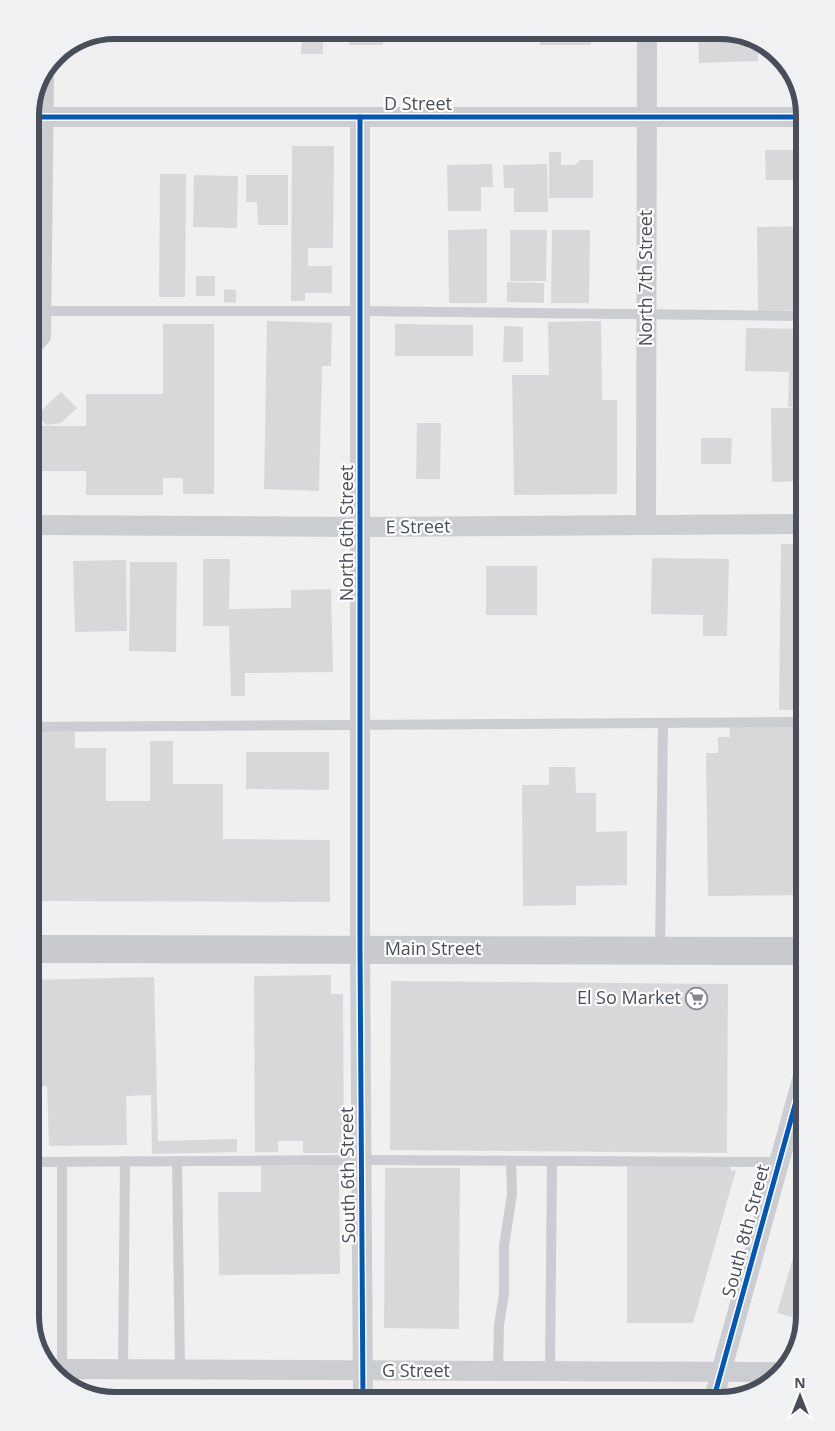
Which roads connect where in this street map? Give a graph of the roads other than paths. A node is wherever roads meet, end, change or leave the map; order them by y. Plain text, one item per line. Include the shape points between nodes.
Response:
1 (647, 39) edge
2 (39, 117) edge
3 (360, 117) junction
4 (646, 117) junction
5 (796, 117) edge
6 (39, 311) edge
7 (360, 311) junction
8 (646, 314) junction
9 (796, 316) edge
10 (39, 326) edge
11 (39, 338) edge
12 (646, 524) junction
13 (796, 524) edge
14 (39, 525) edge
15 (360, 527) junction
16 (796, 722) edge
17 (663, 724) junction
18 (360, 726) junction
19 (39, 727) edge
20 (39, 949) edge
21 (360, 949) junction
22 (660, 951) junction
23 (796, 951) edge
24 (796, 1101) edge
25 (362, 1160) junction
26 (125, 1161) junction
27 (177, 1161) junction
28 (511, 1161) junction
29 (552, 1161) junction
30 (39, 1162) edge
31 (62, 1162) junction
32 (779, 1162) junction
33 (57, 1365) edge
34 (61, 1369) edge
35 (124, 1370) junction
36 (180, 1370) junction
37 (363, 1371) junction
38 (498, 1371) junction
39 (550, 1372) junction
40 (721, 1372) junction
41 (771, 1372) edge
42 (363, 1392) edge
43 (715, 1392) edge

1 - 4 street, North 7th Street
2 - 3 street, D Street
3 - 4 street, D Street
3 - 7 street, North 6th Street
4 - 5 street, D Street
4 - 8 street, North 7th Street
6 - 7 lane
7 - 8 lane
7 - 15 street, North 6th Street
8 - 9 lane
8 - 12 street, North 7th Street
10 - 11 street
12 - 13 street, E Street
12 - 15 street, E Street
14 - 15 street, E Street
15 - 18 street, North 6th Street
16 - 17 lane
17 - 18 lane
17 - 22 lane
18 - 19 lane
18 - 21 street, North 6th Street
20 - 21 main road, Main Street
21 - 22 main road, Main Street
21 - 25 street, South 6th Street
22 - 23 main road, Main Street
24 - 32 street, South 8th Street
25 - 27 lane
25 - 28 lane
25 - 37 street, South 6th Street
26 - 27 lane
26 - 31 lane
26 - 35 lane
27 - 36 lane
28 - 29 lane
28 - 38 lane via 512,1194 504,1246
29 - 32 lane
29 - 39 lane
30 - 31 lane
31 - 33 lane
32 - 40 street, South 8th Street
34 - 35 street, G Street
35 - 36 street, G Street
36 - 37 street, G Street
37 - 38 street, G Street
37 - 42 street, South 6th Street
38 - 39 street, G Street
39 - 40 street, G Street
40 - 41 street, G Street
40 - 43 street, South 8th Street

